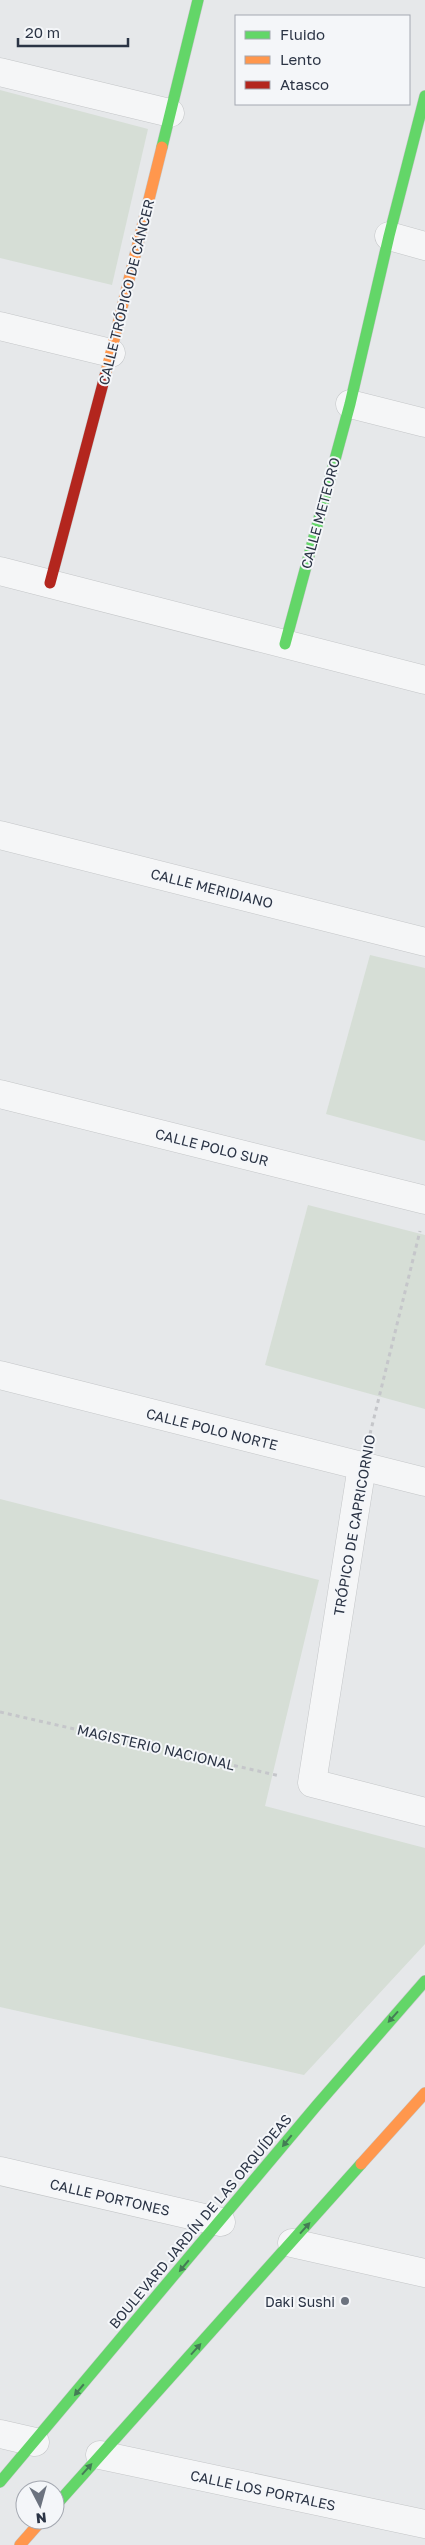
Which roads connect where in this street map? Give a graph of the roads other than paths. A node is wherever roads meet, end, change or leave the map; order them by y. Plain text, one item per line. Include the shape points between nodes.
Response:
1 (198, 0) edge
2 (0, 72) edge
3 (425, 96) edge
4 (170, 113) junction
5 (389, 236) junction
6 (425, 246) edge
7 (0, 326) edge
8 (111, 353) junction
9 (350, 404) junction
10 (425, 423) edge
11 (1, 577) edge
12 (50, 583) junction
13 (285, 644) junction
14 (425, 680) edge
15 (0, 834) edge
16 (425, 942) edge
17 (0, 1094) edge
18 (425, 1200) edge
19 (0, 1375) edge
20 (362, 1466) junction
21 (425, 1482) edge
22 (425, 1812) edge
23 (425, 1981) edge
24 (425, 2093) edge
25 (0, 2171) edge
26 (221, 2222) junction
27 (292, 2244) junction
28 (425, 2273) edge
29 (0, 2434) edge
30 (35, 2442) junction
31 (100, 2455) junction
32 (0, 2482) edge
33 (65, 2495) edge
34 (425, 2524) edge
35 (33, 2530) edge
36 (20, 2545) edge

1 - 4 street, CALLE TRÓPICO DE CÁNCER
2 - 4 street
3 - 5 street, CALLE METEORO
4 - 8 street, CALLE TRÓPICO DE CÁNCER
5 - 6 street
5 - 9 street, CALLE METEORO
7 - 8 street
8 - 12 street, CALLE TRÓPICO DE CÁNCER
9 - 10 street
9 - 13 street, CALLE METEORO
11 - 12 street
12 - 13 street
13 - 14 street
15 - 16 street, CALLE MERIDIANO
17 - 18 street, CALLE POLO SUR
19 - 20 street, CALLE POLO NORTE
20 - 21 street, CALLE POLO NORTE
20 - 22 street, TRÓPICO DE CAPRICORNIO via 312,1783
23 -> 26 street, BOULEVARD JARDÍN DE LAS ORQUÍDEAS via 336,2080
27 -> 24 street
25 - 26 street, CALLE PORTONES
26 -> 30 street, BOULEVARD JARDÍN DE LAS ORQUÍDEAS
27 - 28 street
31 -> 27 street
29 - 30 street
30 - 32 street, BOULEVARD JARDÍN DE LAS ORQUÍDEAS
33 -> 31 street
31 - 34 street, CALLE LOS PORTALES
35 - 36 street

